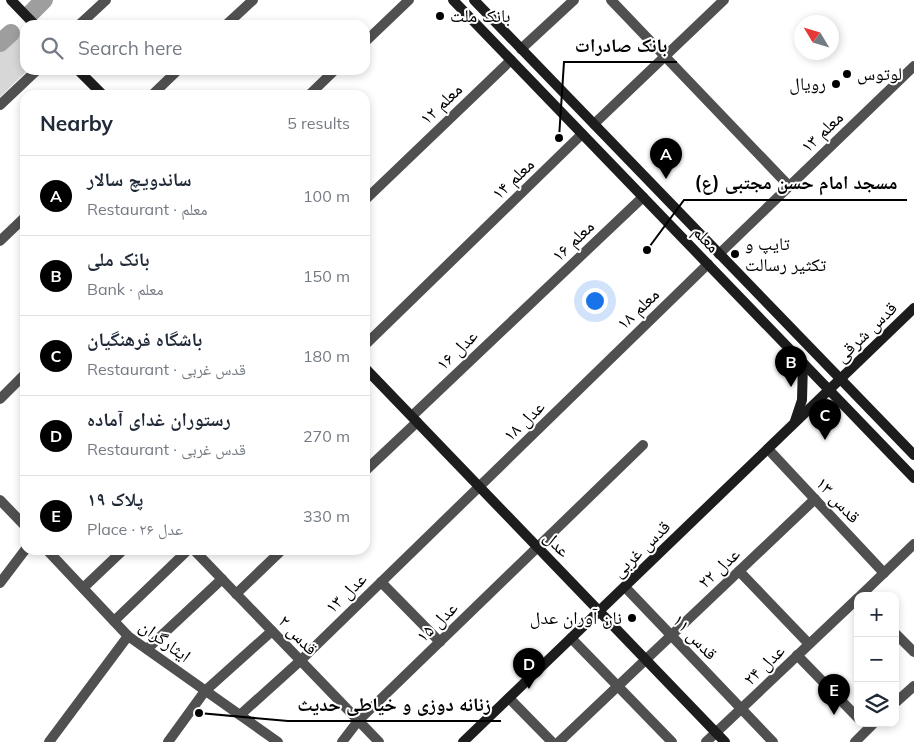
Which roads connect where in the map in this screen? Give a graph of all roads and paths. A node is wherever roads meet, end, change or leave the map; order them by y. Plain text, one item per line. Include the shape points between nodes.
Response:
1 (11, 0) edge
2 (106, 0) edge
3 (252, 0) edge
4 (409, 0) edge
5 (453, 0) edge
6 (474, 0) edge
7 (574, 0) edge
8 (611, 0) edge
9 (724, 0) edge
10 (30, 20) edge
11 (85, 20) edge
12 (231, 20) edge
13 (370, 37) edge
14 (521, 49) junction
15 (665, 56) junction
16 (511, 60) junction
17 (914, 66) edge
18 (32, 75) edge
19 (83, 75) edge
20 (173, 75) edge
21 (331, 75) edge
22 (97, 90) edge
23 (157, 90) edge
24 (314, 90) edge
25 (0, 105) edge
26 (594, 124) junction
27 (582, 134) junction
28 (790, 186) junction
29 (370, 195) edge
30 (643, 197) junction
31 (20, 222) edge
32 (0, 241) edge
33 (720, 254) junction
34 (708, 264) junction
35 (525, 308) joint
36 (914, 308) edge
37 (370, 340) edge
38 (803, 363) junction
39 (370, 373) edge
40 (592, 377) joint
41 (20, 379) edge
42 (841, 379) junction
43 (830, 391) junction
44 (0, 399) edge
45 (414, 419) junction
46 (794, 424) junction
47 (644, 445) dead end
48 (768, 449) junction
49 (914, 454) edge
50 (370, 466) edge
51 (914, 478) edge
52 (480, 487) junction
53 (815, 499) junction
54 (0, 500) edge
55 (20, 521) edge
56 (914, 544) edge
57 (538, 548) junction
58 (21, 555) edge
59 (52, 555) edge
60 (118, 555) edge
61 (183, 555) edge
62 (199, 555) edge
63 (277, 555) edge
64 (739, 571) junction
65 (884, 573) junction
66 (222, 579) junction
67 (381, 582) junction
68 (0, 583) edge
69 (625, 587) junction
70 (83, 588) junction
71 (864, 592) edge
72 (236, 594) junction
73 (854, 602) edge
74 (599, 612) junction
75 (114, 621) junction
76 (272, 631) junction
77 (671, 635) junction
78 (128, 636) junction
79 (899, 637) edge
80 (571, 638) junction
81 (440, 642) junction
82 (809, 644) junction
83 (147, 649) junction
84 (914, 652) edge
85 (798, 655) junction
86 (646, 660) junction
87 (300, 661) junction
88 (618, 686) junction
89 (914, 686) edge
90 (205, 691) junction
91 (510, 698) junction
92 (899, 699) edge
93 (741, 709) junction
94 (854, 714) edge
95 (240, 715) junction
96 (358, 721) junction
97 (867, 727) edge
98 (716, 733) junction
99 (49, 742) edge
100 (168, 742) edge
101 (278, 742) edge
102 (342, 742) edge
103 (379, 742) edge
104 (463, 742) edge
105 (552, 742) edge
106 (559, 742) edge
107 (672, 742) edge
108 (706, 742) edge
109 (725, 742) edge
110 (773, 742) edge
111 (855, 742) edge

1 - 10 main road
2 - 11 street
3 - 12 street
4 - 13 street
5 - 16 main road, معلم
6 - 14 main road, معلم
7 - 14 street
8 - 15 street
9 - 15 street
14 - 26 main road, معلم
15 - 26 street
15 - 28 street
16 - 27 main road, معلم
16 - 29 street, معلم ۱۲
17 - 28 street, معلم ۱۳
18 - 25 street
19 - 22 main road
20 - 23 street
21 - 24 street
26 - 33 main road, معلم
27 - 30 main road, معلم
27 - 37 street, معلم ۱۴
28 - 33 street, معلم ۱۳
30 - 34 main road, معلم
30 - 35 street, معلم ۱۶‌
31 - 32 street
33 - 42 main road, معلم
34 - 38 main road, معلم
34 - 40 street, معلم ۱۸
35 - 45 street, عدل ۱۶
36 - 42 main road, قدس شرقی
38 - 43 main road, معلم
38 - 46 main road via 802,400
39 - 45 main road, عدل
40 - 52 street, عدل ۱۸
41 - 44 street
42 - 43 main road, قدس غربی
42 - 49 main road, معلم
43 - 46 main road, قدس غربی
43 - 51 main road, معلم
45 - 50 street, عدل ۱۶
45 - 52 main road, عدل
46 - 48 main road, قدس غربی
47 - 57 street, عدل ۱۵
48 - 53 street, قدس ۱۳
48 - 69 main road, قدس غربی
52 - 57 main road, عدل
52 - 67 street, عدل ۱۳
53 - 64 street, عدل ۲۲
53 - 65 street, قدس ۱۳
54 - 55 street
56 - 65 street, عدل ۲۴
57 - 74 main road, عدل
57 - 81 street, عدل ۱۵
58 - 68 street
59 - 70 street, ایثارگران
60 - 70 street
61 - 75 street
62 - 66 street, قدس ۲
63 - 72 street
64 - 77 street, عدل ۲۲
64 - 82 street
65 - 71 street, عدل ۲۴
66 - 72 street, قدس ۲
66 - 83 street
67 - 81 street
67 - 87 street, عدل ۱۳
69 - 74 main road, قدس غربی
69 - 77 street, قدس ۱۱
70 - 75 street, ایثارگران
72 - 76 street, قدس ۲
73 - 82 street, عدل ۲۴
74 - 80 main road, قدس غربی
74 - 86 main road, عدل
75 - 78 street, ایثارگران
76 - 87 street, قدس ۲
76 - 90 street
77 - 86 street, عدل ۲۲
77 - 93 street, قدس ۱۱
78 - 83 street, ایثارگران
78 - 99 street
79 - 84 street
80 - 88 street
80 - 91 main road, قدس غربی
81 - 96 street, عدل ۱۵
82 - 85 street, عدل ۲۴
83 - 90 street, ایثارگران
85 - 93 street, عدل ۲۴
85 - 94 street
86 - 88 street, عدل ۲۲
86 - 98 main road, عدل
87 - 95 street, عدل ۱۳
87 - 96 street, قدس ۲
88 - 106 street, عدل ۲۲
88 - 107 street
89 - 92 street
90 - 95 street, ایثارگران
90 - 100 street
91 - 104 main road, قدس غربی
91 - 105 street
93 - 98 street, عدل ۲۴
93 - 110 street, قدس ۱۱
95 - 101 street, ایثارگران
96 - 102 street, عدل ۱۵
96 - 103 street, قدس ۲
97 - 111 street
98 - 108 street, عدل ۲۴
98 - 109 main road, عدل

